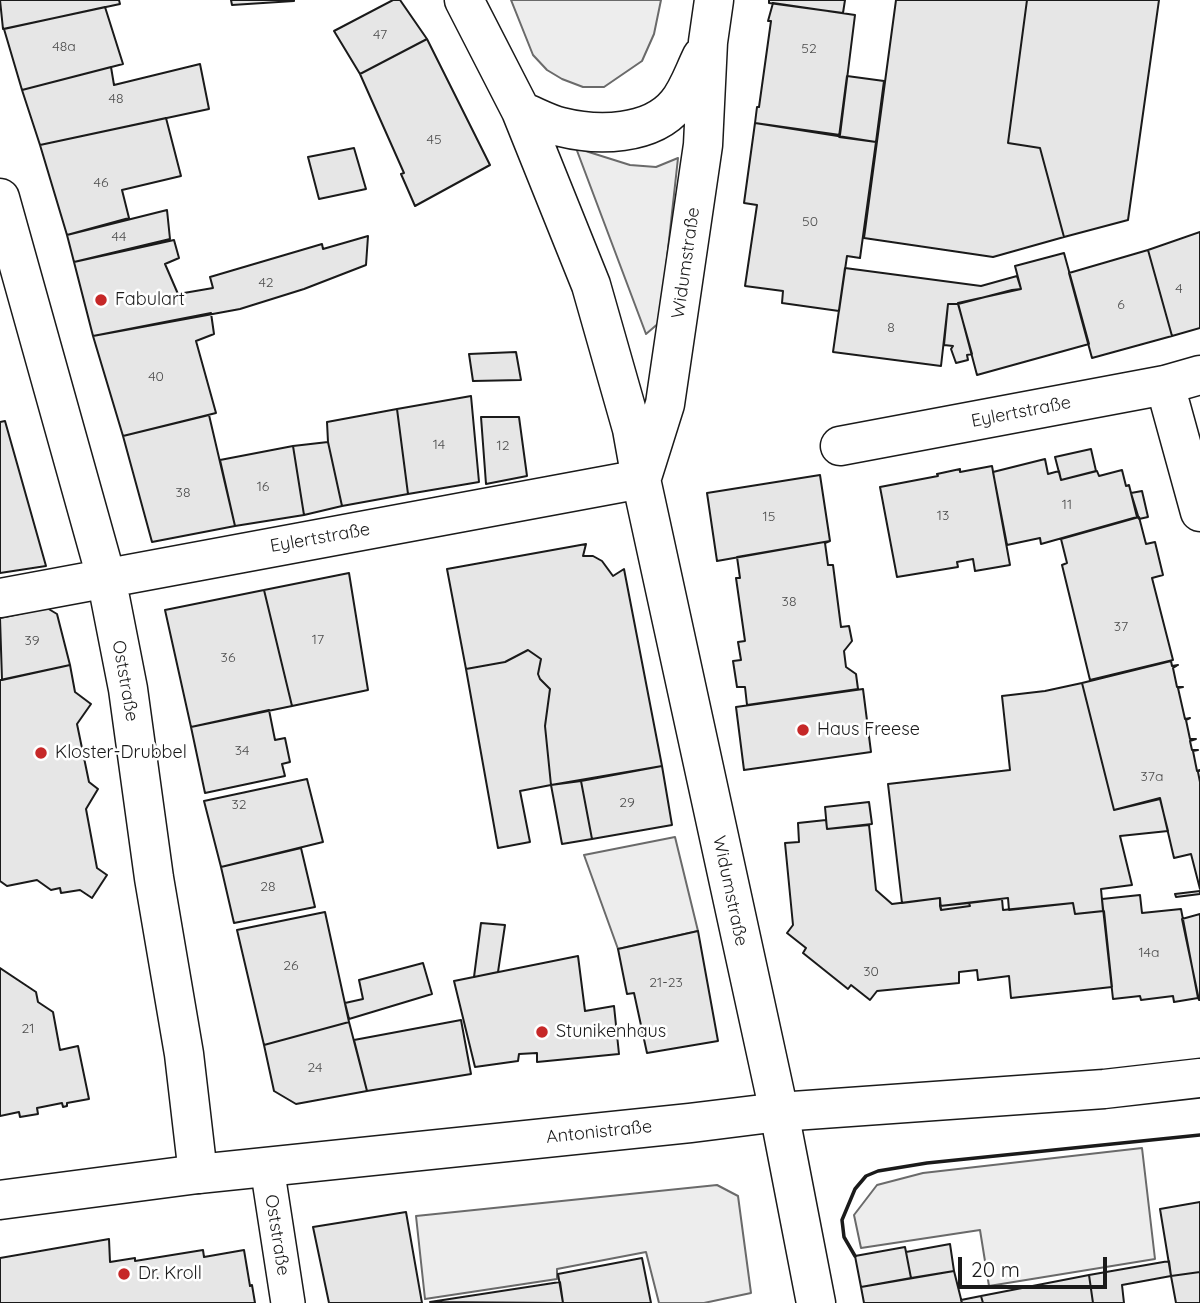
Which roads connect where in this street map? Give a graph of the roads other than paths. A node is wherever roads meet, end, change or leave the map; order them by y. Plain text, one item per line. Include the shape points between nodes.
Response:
1 (464, 0) edge
2 (714, 0) edge
3 (708, 42) junction
4 (521, 111) junction
5 (0, 198) edge
6 (1183, 380) edge
7 (841, 446) dead end
8 (641, 479) junction
9 (1200, 512) edge
10 (106, 577) junction
11 (0, 598) edge
12 (1200, 1078) edge
13 (779, 1112) junction
14 (267, 1167) junction
15 (198, 1174) junction
16 (0, 1200) edge
17 (288, 1303) edge
18 (816, 1303) edge

1 - 4 street, Widumstraße
2 - 3 street, Widumstraße
3 - 4 street, Widumstraße via 676,106 662,118 624,133 561,127
3 - 8 street, Widumstraße via 703,145 665,404
4 - 8 street, Widumstraße via 591,285 632,429
5 - 10 street, Oststraße
6 - 7 street, Eylertstraße
6 - 9 street
8 - 10 street, Eylertstraße
8 - 13 street, Widumstraße
10 - 11 street, Eylertstraße
10 - 15 street, Oststraße via 128,689
12 - 13 street, Antonistraße
13 - 14 street, Antonistraße
13 - 18 street, Widumstraße
14 - 15 street, Antonistraße
14 - 17 street, Oststraße
15 - 16 street, Antonistraße

